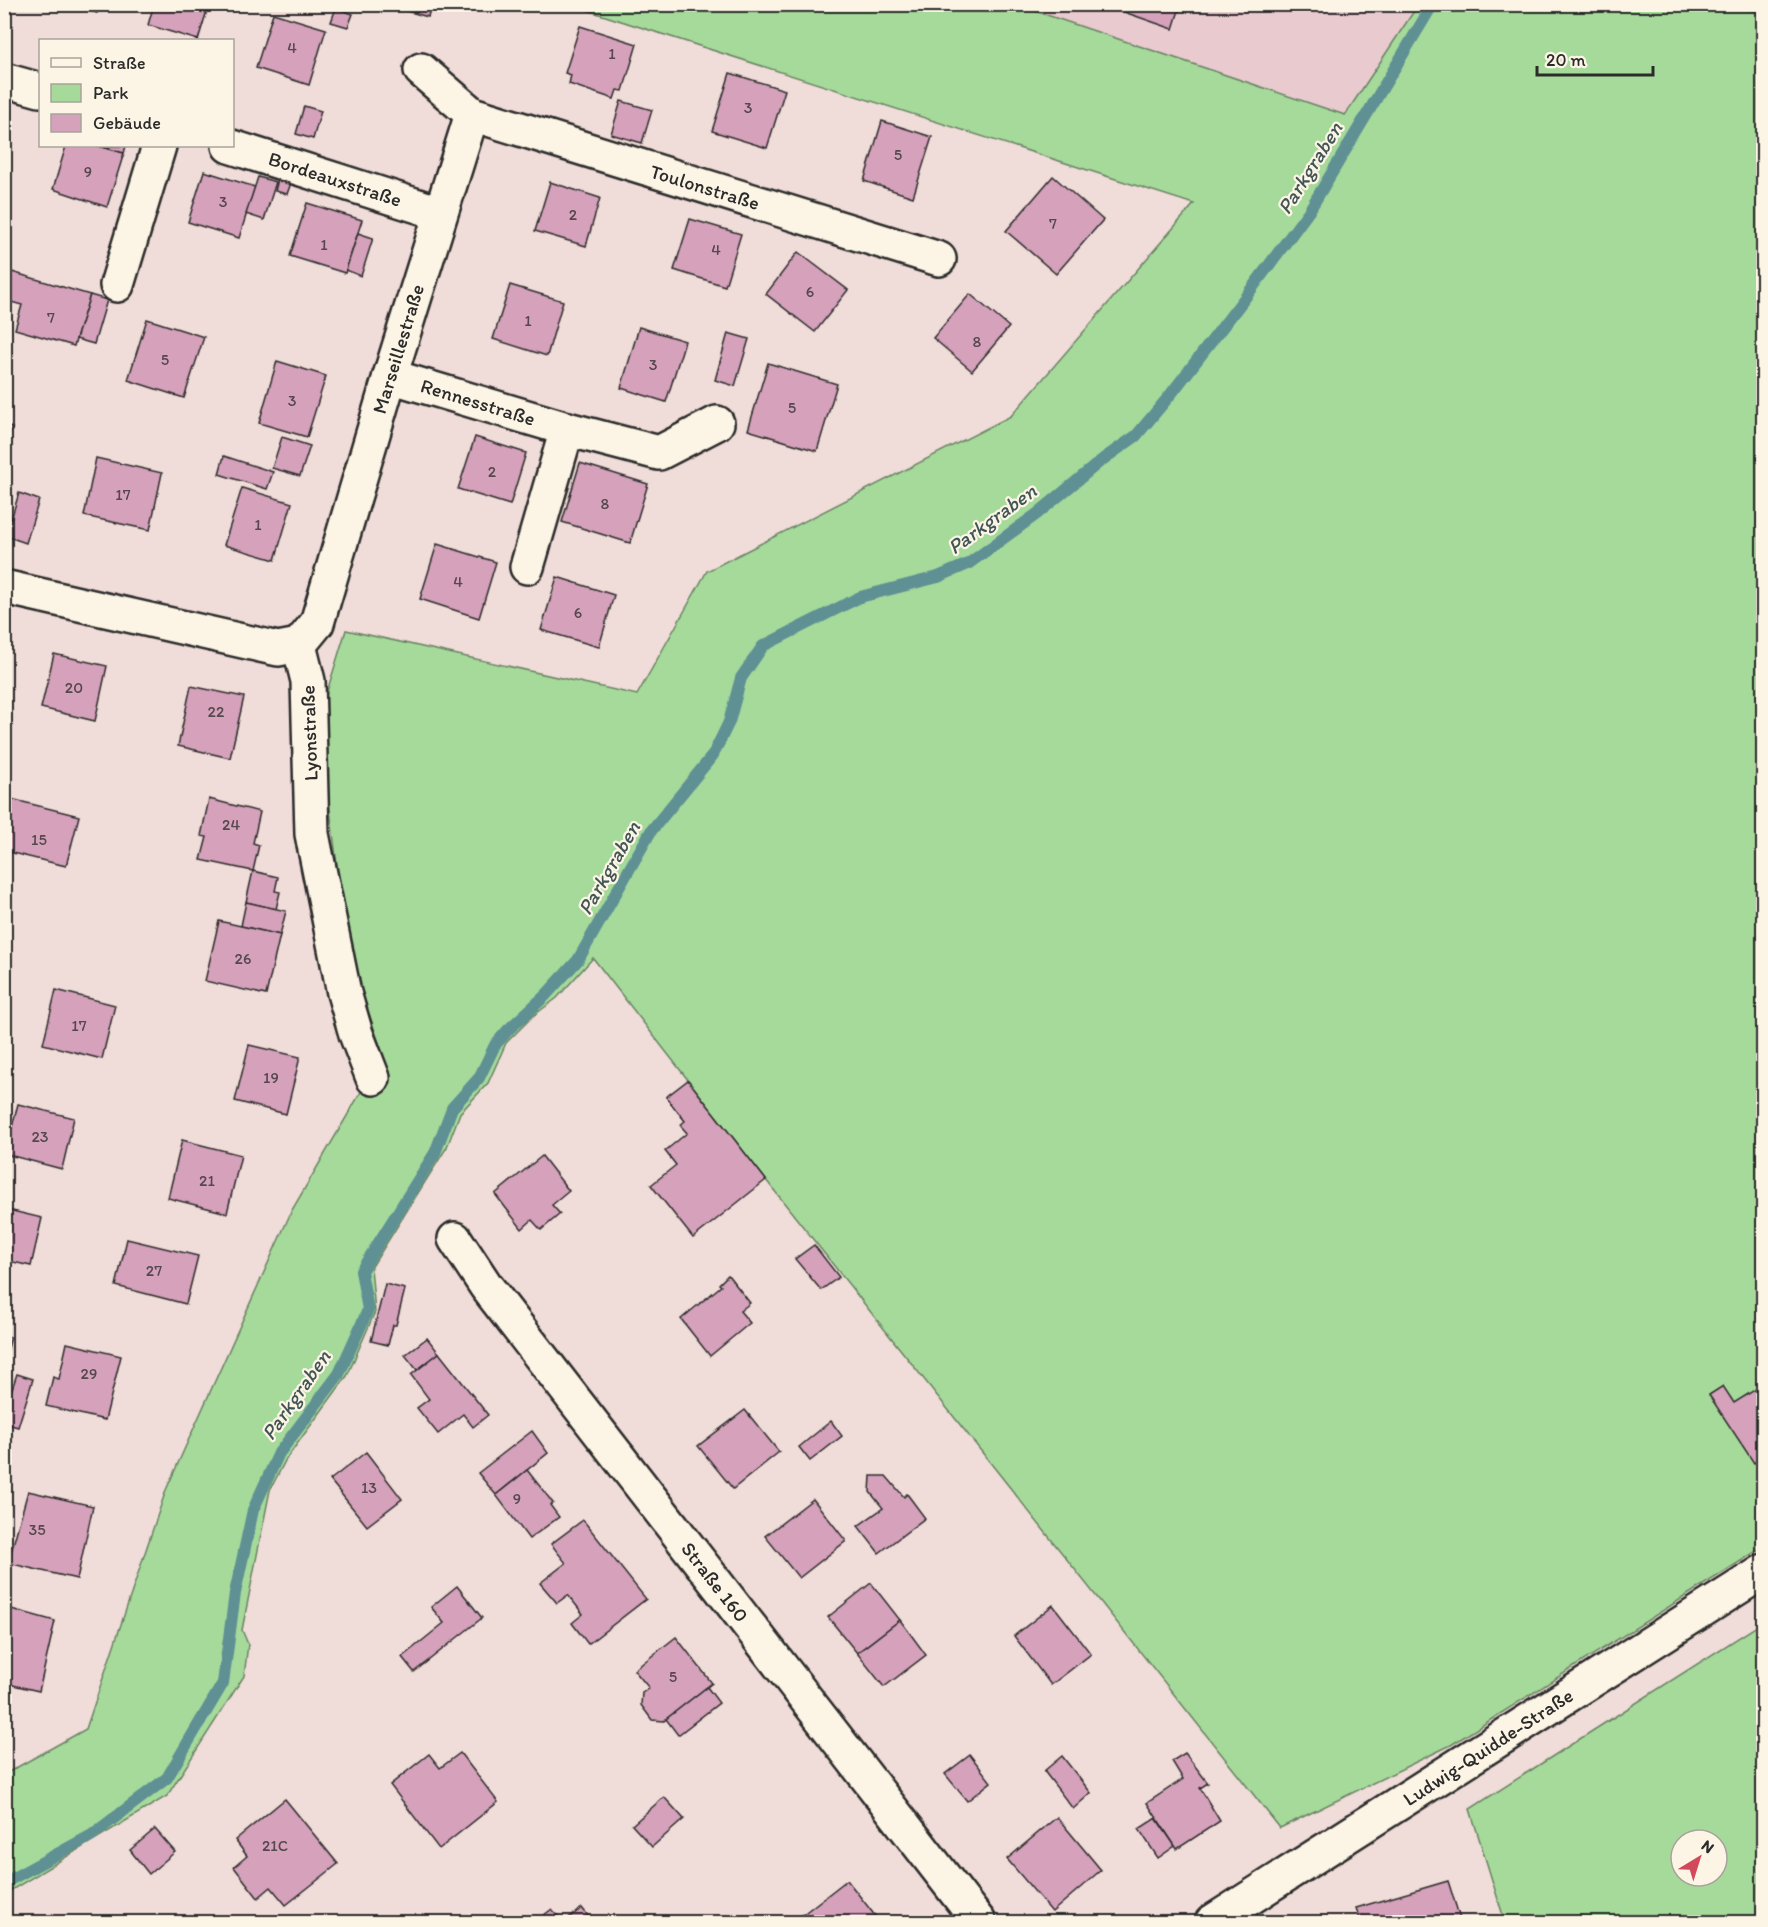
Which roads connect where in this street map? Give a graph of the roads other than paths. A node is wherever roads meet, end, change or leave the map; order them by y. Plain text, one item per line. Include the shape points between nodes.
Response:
1 (421, 70) dead end
2 (4, 80) edge
3 (39, 90) edge
4 (472, 114) junction
5 (159, 147) edge
6 (233, 147) edge
7 (440, 213) junction
8 (939, 259) dead end
9 (117, 285) dead end
10 (390, 376) junction
11 (717, 423) dead end
12 (567, 429) junction
13 (527, 567) dead end
14 (4, 587) edge
15 (299, 645) junction
16 (373, 1078) dead end
17 (454, 1239) dead end
18 (1764, 1571) edge
19 (979, 1923) edge
20 (1212, 1923) edge

1 - 4 street
2 - 3 street
4 - 7 street, Marseillestraße
4 - 8 street, Toulonstraße
5 - 9 street
6 - 7 street, Bordeauxstraße
7 - 10 street, Marseillestraße
10 - 12 street, Rennesstraße
10 - 15 street, Marseillestraße via 317,624
11 - 12 street, Rennesstraße via 659,453
12 - 13 street
14 - 15 street via 278,649
15 - 16 street, Lyonstraße via 308,681 312,834 344,993
17 - 19 street, Straße 160 via 486,1286
18 - 20 street, Ludwig-Quidde-Straße

